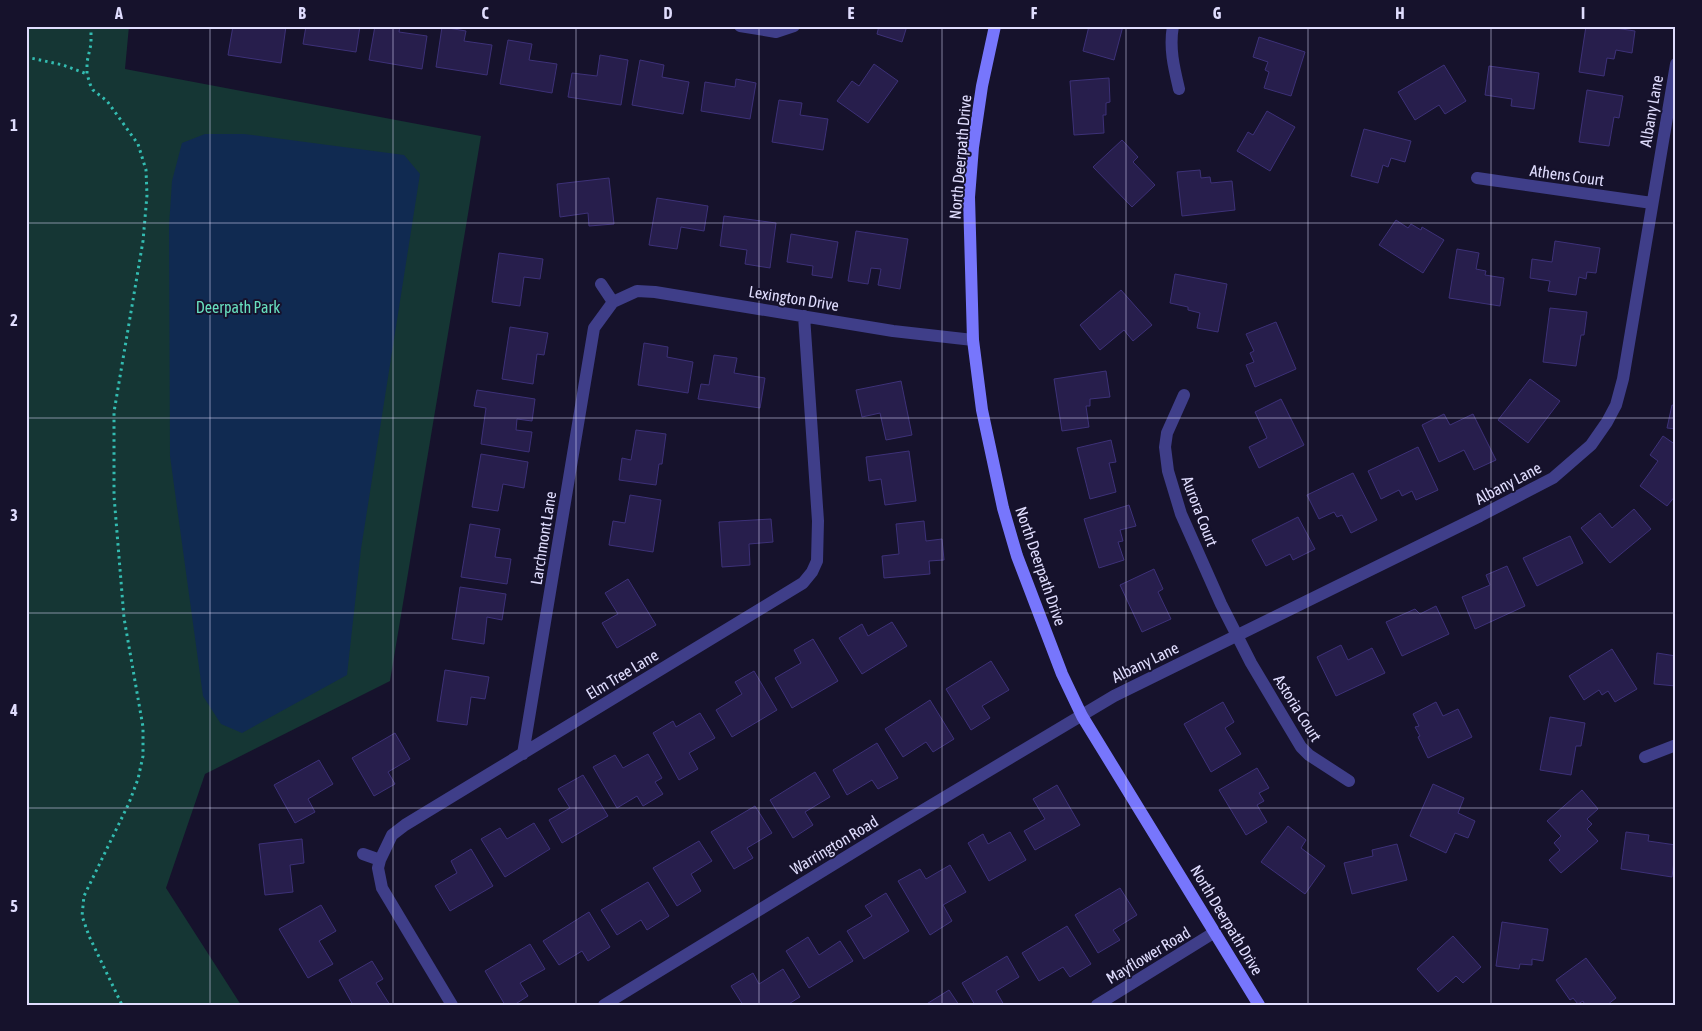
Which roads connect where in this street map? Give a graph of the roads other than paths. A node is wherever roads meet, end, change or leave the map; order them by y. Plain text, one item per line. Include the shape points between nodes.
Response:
1 (740, 26) edge
2 (794, 26) edge
3 (995, 26) edge
4 (1172, 26) edge
5 (1676, 64) edge
6 (1178, 89) dead end
7 (1477, 178) dead end
8 (1652, 203) junction
9 (601, 284) dead end
10 (613, 302) junction
11 (804, 316) junction
12 (973, 340) junction
13 (1184, 395) dead end
14 (1238, 635) junction
15 (1082, 716) junction
16 (1676, 745) edge
17 (523, 754) junction
18 (1645, 757) dead end
19 (1349, 781) dead end
20 (363, 854) dead end
21 (380, 860) junction
22 (1216, 932) junction
23 (452, 1005) edge
24 (604, 1005) edge
25 (1097, 1005) edge
26 (1259, 1005) edge

1 - 2 street via 776,32
3 - 12 street, North Deerpath Drive via 982,86 969,198
4 - 6 street via 1170,40
5 - 8 street, Albany Lane
7 - 8 street, Athens Court
8 - 14 street, Albany Lane via 1623,378 1611,413 1591,445 1553,478
9 - 10 street
10 - 11 street, Lexington Drive via 637,291 655,292
10 - 17 street, Larchmont Lane via 594,328
11 - 12 street, Lexington Drive
11 - 17 street, Elm Tree Lane via 818,521 817,562 812,572 803,583
12 - 15 street, North Deerpath Drive via 982,410 1003,508 1017,556 1062,674
13 - 14 street, Aurora Court via 1167,433 1168,471 1182,514
14 - 15 street, Albany Lane via 1114,696
14 - 19 street, Astoria Court via 1301,747
15 - 22 street, North Deerpath Drive
15 - 24 street, Warrington Road
16 - 18 street
17 - 21 street, Elm Tree Lane via 405,825 392,835
20 - 21 street
21 - 23 street, Elm Tree Lane via 378,868 382,888
22 - 25 street, Mayflower Road
22 - 26 street, North Deerpath Drive

